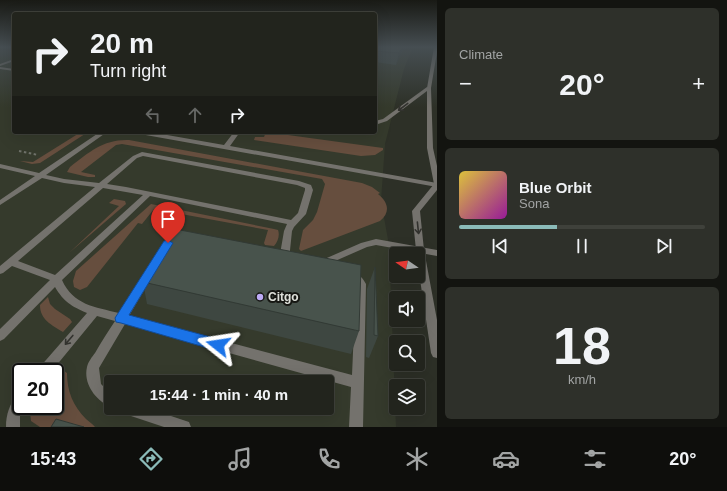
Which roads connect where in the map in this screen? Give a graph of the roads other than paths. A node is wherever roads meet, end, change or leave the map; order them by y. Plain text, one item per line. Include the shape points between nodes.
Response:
1 (434, 67) edge
2 (0, 68) edge
3 (12, 70) edge
4 (429, 88) junction
5 (377, 122) edge
6 (101, 134) edge
7 (151, 134) edge
8 (236, 134) edge
9 (226, 147) junction
10 (0, 166) edge
11 (40, 176) junction
12 (437, 185) edge
13 (101, 186) junction
14 (148, 194) junction
15 (0, 203) edge
16 (293, 223) junction
17 (404, 247) edge
18 (420, 247) edge
19 (425, 251) edge
20 (437, 253) edge
21 (157, 259) edge
22 (271, 260) edge
23 (10, 262) junction
24 (0, 271) edge
25 (331, 273) edge
26 (345, 275) edge
27 (57, 279) junction
28 (425, 280) edge
29 (95, 311) junction
30 (121, 318) junction
31 (0, 336) edge
32 (437, 353) edge
33 (51, 363) edge
34 (358, 383) junction
35 (104, 398) edge
36 (13, 415) edge
37 (147, 415) edge
38 (13, 427) edge
39 (184, 427) edge
40 (356, 427) edge

1 - 4 street
2 - 3 street
4 -> 5 street via 392,116
4 - 12 street via 430,148
6 - 11 street
7 - 9 street
8 - 9 street
9 - 12 street
10 - 11 street
11 - 13 street
11 - 15 street
12 -> 18 street via 416,211
13 - 14 street
13 - 16 street via 142,154 291,182 305,185 309,190 302,214
13 - 23 street
14 - 16 street
14 - 27 street
16 - 22 street via 288,232 287,264
17 - 25 street via 369,243 317,268
19 - 20 street
21 - 30 street
23 - 24 street
23 - 27 street
26 - 34 street via 358,280 361,284
27 - 29 street via 68,299
27 - 31 street
28 - 32 street
29 - 30 street
29 -> 33 street
30 - 34 street
30 - 35 street via 93,367 93,382
34 - 40 street
36 - 38 street
37 - 39 street

